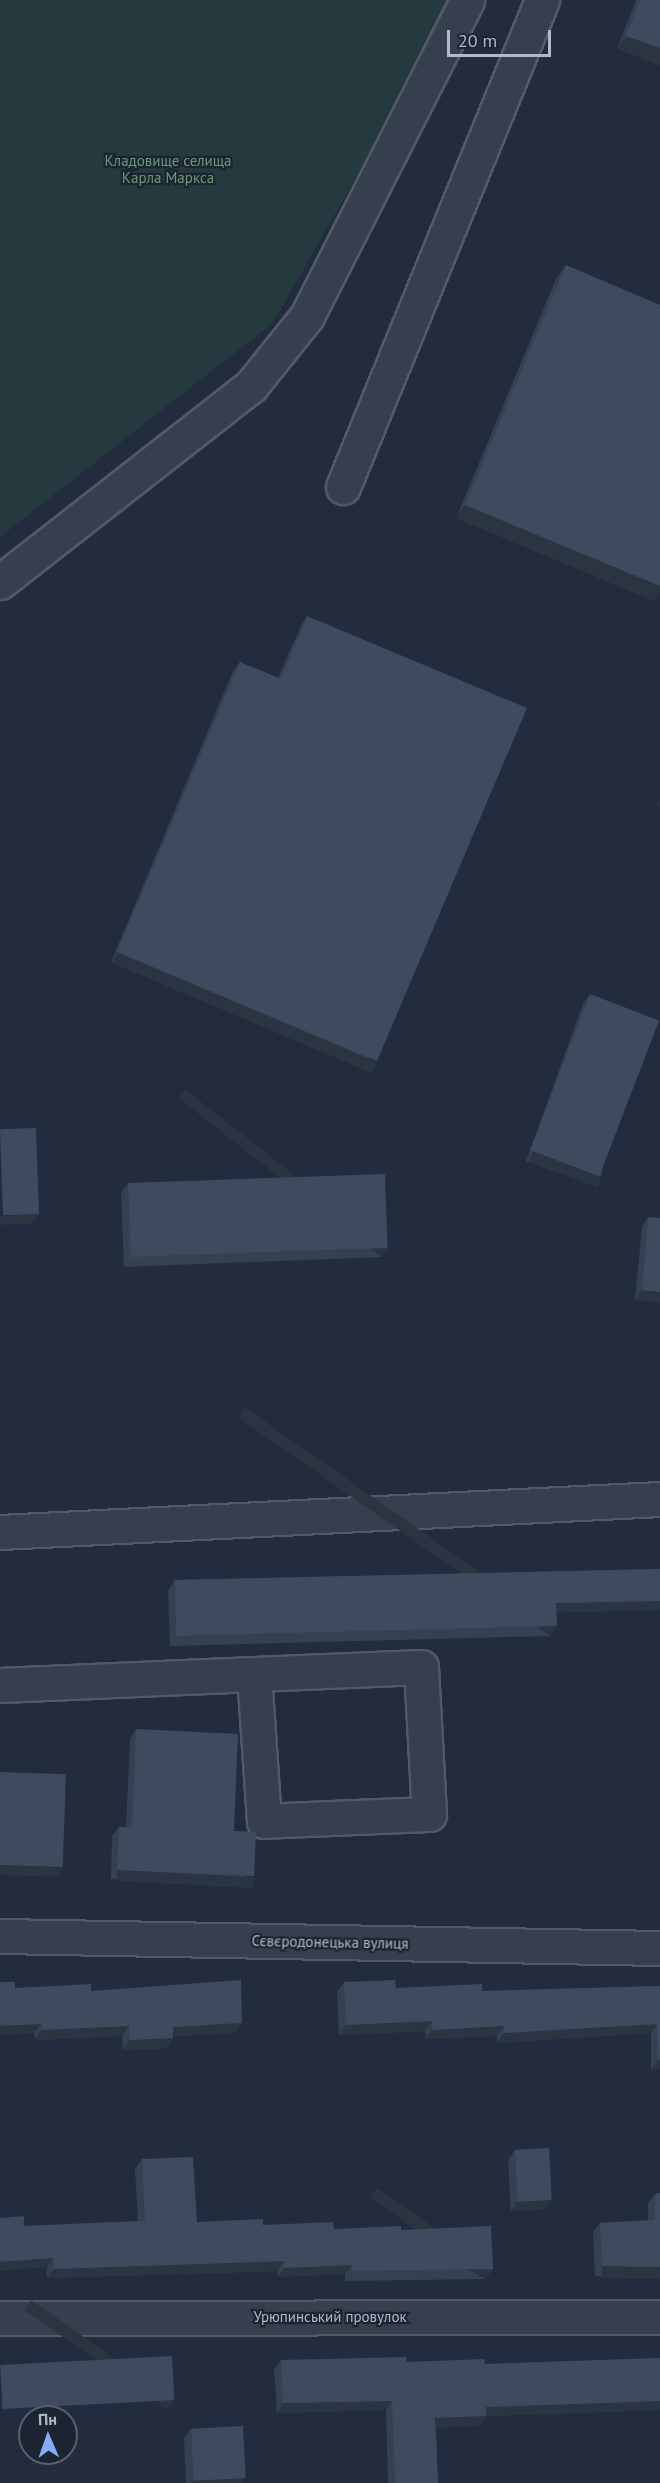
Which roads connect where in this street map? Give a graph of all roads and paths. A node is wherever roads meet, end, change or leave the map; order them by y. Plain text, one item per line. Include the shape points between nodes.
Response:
1 (467, 0) edge
2 (542, 0) edge
3 (343, 487) dead end
4 (0, 582) edge
5 (660, 1499) edge
6 (0, 1532) edge
7 (254, 1674) junction
8 (0, 1685) edge
9 (0, 1936) edge
10 (660, 1948) edge
11 (660, 2317) edge
12 (0, 2318) edge

1 - 4 street via 307,316 251,386
2 - 3 street
5 - 6 street
7 - 7 street via 422,1667 429,1814 264,1821
7 - 8 street
9 - 10 street, Сєвєродонецька вулиця
11 - 12 street, Урюпинський провулок

